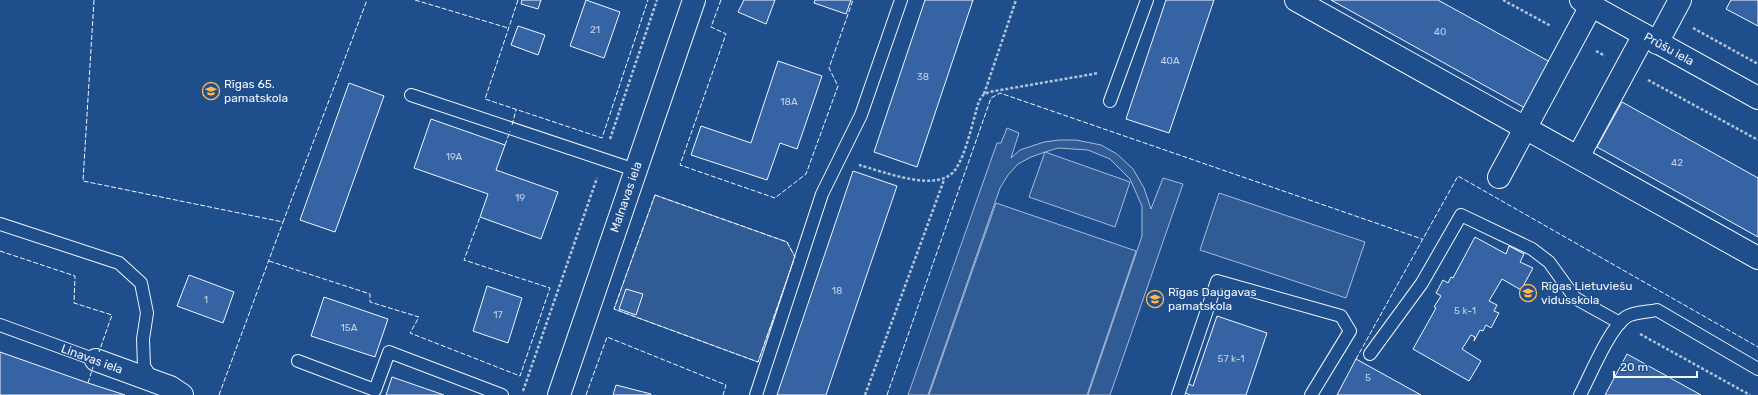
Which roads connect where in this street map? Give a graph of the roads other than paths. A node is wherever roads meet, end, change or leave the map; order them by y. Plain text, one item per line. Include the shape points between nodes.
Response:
1 (694, 0) edge
2 (901, 0) edge
3 (1147, 0) edge
4 (1296, 0) edge
5 (1586, 3) edge
6 (1676, 8) edge
7 (1651, 39) junction
8 (411, 95) dead end
9 (1758, 98) edge
10 (1110, 101) dead end
11 (1525, 127) junction
12 (1578, 157) junction
13 (635, 170) junction
14 (1499, 177) dead end
15 (0, 224) edge
16 (1758, 258) edge
17 (1620, 323) junction
18 (0, 325) edge
19 (1370, 354) dead end
20 (96, 360) joint
21 (298, 361) dead end
22 (1758, 369) edge
23 (154, 382) junction
24 (182, 395) edge
25 (502, 395) edge
26 (559, 395) edge
27 (756, 395) edge
28 (1178, 395) edge
29 (1312, 395) edge
30 (1580, 395) edge

1 - 13 street, Malnavas iela
2 - 27 lane via 861,115 822,194
3 - 10 lane
4 - 11 street
5 - 7 street, Prūšu iela
5 - 11 street
6 - 7 street
7 - 9 street, Prūšu iela
7 - 12 street
8 - 13 lane
11 - 12 street
11 - 14 street
12 - 16 street
13 - 26 street, Malnavas iela
15 - 23 lane via 119,263 140,283 147,313 143,339 144,366
17 - 19 lane via 1575,298 1549,262 1532,249 1462,215 1422,283
17 - 22 lane via 1627,316 1657,310
17 - 30 lane via 1611,335
18 - 20 lane, Linavas iela
20 - 23 street, Linavas iela
21 - 25 lane via 375,390 389,352
23 - 24 street, Linavas iela via 170,387
28 - 29 lane via 1217,281 1341,316 1350,332

